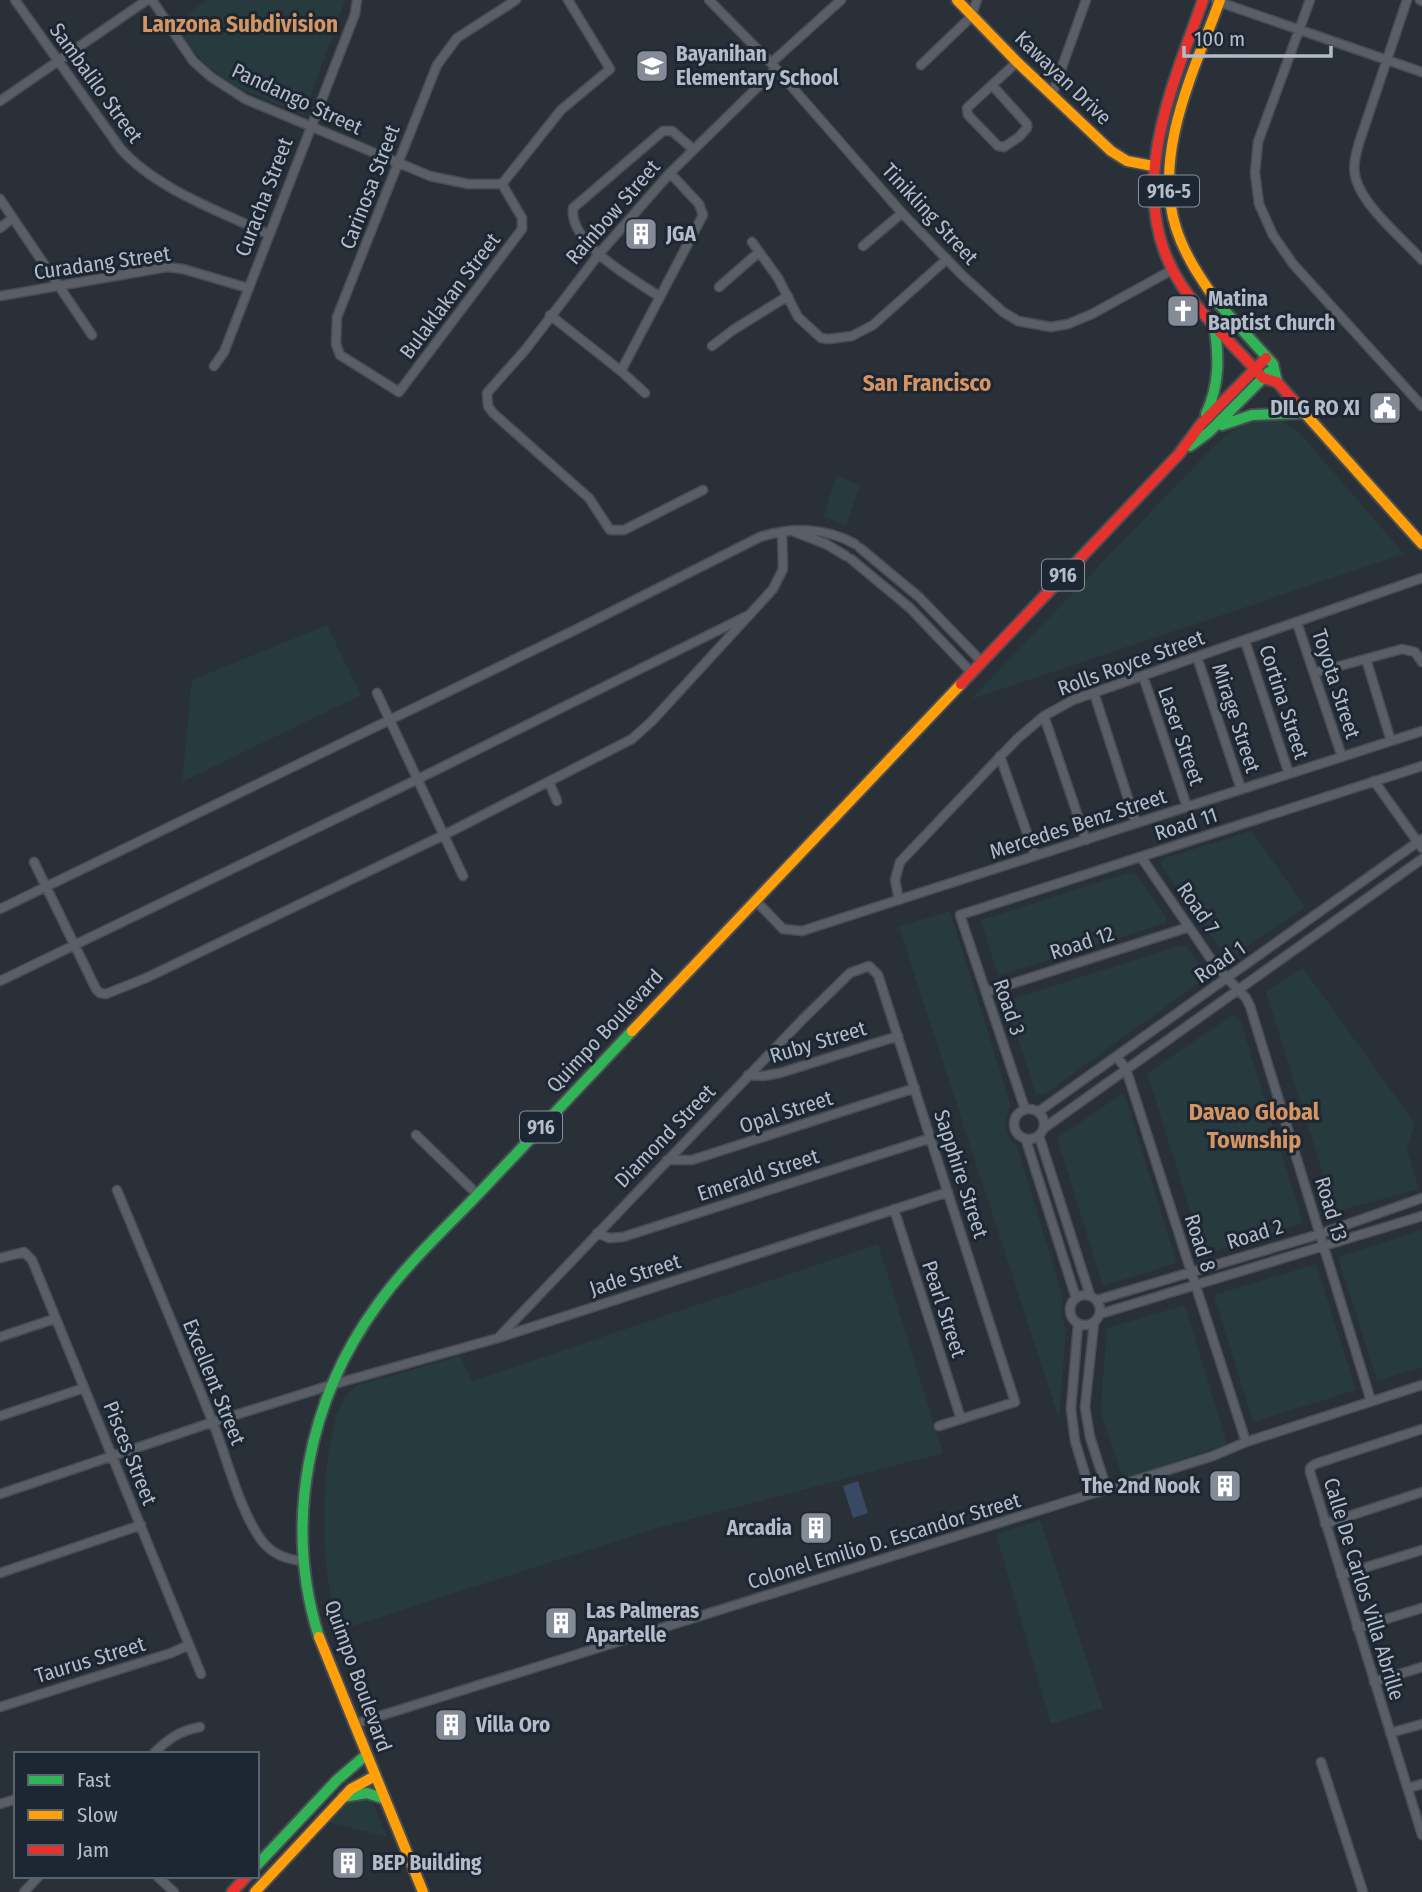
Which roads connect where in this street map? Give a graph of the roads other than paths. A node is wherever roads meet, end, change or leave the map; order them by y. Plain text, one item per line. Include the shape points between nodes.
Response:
1 (15, 0) edge
2 (150, 0) edge
3 (357, 0) edge
4 (516, 0) edge
5 (568, 0) edge
6 (709, 0) edge
7 (841, 0) edge
8 (957, 0) edge
9 (977, 0) edge
10 (1086, 0) edge
11 (1203, 0) edge
12 (1310, 0) edge
13 (1407, 0) edge
14 (1218, 1) edge
15 (971, 17) junction
16 (1299, 30) junction
17 (1387, 60) junction
18 (57, 61) junction
19 (1017, 62) junction
20 (921, 65) dead end
21 (773, 66) junction
22 (1422, 72) edge
23 (992, 85) junction
24 (1052, 95) junction
25 (0, 101) edge
26 (311, 126) junction
27 (693, 149) junction
28 (399, 164) junction
29 (1153, 166) junction
30 (670, 173) junction
31 (502, 184) junction
32 (0, 199) edge
33 (902, 213) junction
34 (13, 218) junction
35 (0, 228) edge
36 (268, 234) junction
37 (752, 242) dead end
38 (863, 246) dead end
39 (759, 252) junction
40 (599, 254) junction
41 (947, 259) junction
42 (1422, 260) edge
43 (1172, 270) junction
44 (58, 286) junction
45 (719, 287) dead end
46 (248, 288) junction
47 (0, 296) edge
48 (788, 296) junction
49 (660, 297) junction
50 (550, 315) junction
51 (1213, 323) junction
52 (92, 335) dead end
53 (712, 346) dead end
54 (1270, 363) junction
55 (214, 366) dead end
56 (621, 371) junction
57 (1259, 374) junction
58 (1276, 382) junction
59 (399, 392) joint
60 (645, 393) dead end
61 (1422, 406) edge
62 (1304, 413) junction
63 (1205, 428) junction
64 (703, 490) dead end
65 (793, 531) junction
66 (782, 532) junction
67 (1422, 544) edge
68 (872, 557) junction
69 (864, 568) junction
70 (1422, 578) edge
71 (753, 613) junction
72 (1297, 623) junction
73 (1245, 640) junction
74 (1197, 657) junction
75 (1366, 659) junction
76 (981, 661) junction
77 (1422, 662) edge
78 (971, 672) junction
79 (1314, 673) junction
80 (1143, 676) junction
81 (377, 693) dead end
82 (1094, 693) junction
83 (1044, 716) junction
84 (389, 720) junction
85 (1422, 731) edge
86 (1391, 741) junction
87 (1000, 756) junction
88 (1342, 757) junction
89 (1422, 766) edge
90 (1289, 774) junction
91 (418, 779) junction
92 (1374, 781) junction
93 (549, 782) junction
94 (1241, 789) junction
95 (557, 801) dead end
96 (1187, 807) junction
97 (1136, 823) junction
98 (443, 835) junction
99 (1086, 839) junction
100 (1421, 843) edge
101 (1035, 856) junction
102 (1141, 857) junction
103 (1422, 859) edge
104 (34, 862) dead end
105 (463, 876) dead end
106 (44, 887) junction
107 (755, 900) junction
108 (900, 900) junction
109 (0, 909) edge
110 (960, 915) joint
111 (1189, 927) junction
112 (1278, 943) junction
113 (73, 946) junction
114 (1287, 956) junction
115 (864, 966) joint
116 (1227, 978) junction
117 (0, 981) edge
118 (1239, 990) junction
119 (986, 992) junction
120 (898, 1036) junction
121 (1117, 1057) junction
122 (1126, 1069) junction
123 (748, 1075) junction
124 (915, 1088) junction
125 (1025, 1109) junction
126 (1038, 1112) junction
127 (1042, 1132) junction
128 (415, 1135) dead end
129 (931, 1138) junction
130 (1026, 1140) junction
131 (667, 1160) junction
132 (117, 1190) dead end
133 (948, 1192) junction
134 (477, 1194) junction
135 (1419, 1198) edge
136 (894, 1209) junction
137 (1422, 1216) edge
138 (597, 1233) junction
139 (1320, 1234) junction
140 (1323, 1245) junction
141 (0, 1258) edge
142 (1191, 1272) junction
143 (1195, 1285) junction
144 (1076, 1298) junction
145 (1093, 1298) junction
146 (1100, 1314) junction
147 (54, 1319) junction
148 (1094, 1323) junction
149 (1078, 1324) junction
150 (0, 1337) edge
151 (498, 1338) junction
152 (331, 1385) junction
153 (1422, 1385) edge
154 (85, 1388) junction
155 (1371, 1401) junction
156 (0, 1416) edge
157 (961, 1419) junction
158 (213, 1422) junction
159 (939, 1426) dead end
160 (1422, 1429) edge
161 (1246, 1441) junction
162 (112, 1456) junction
163 (1107, 1490) junction
164 (1422, 1492) edge
165 (0, 1493) edge
166 (1091, 1494) junction
167 (1325, 1524) junction
168 (141, 1525) junction
169 (1422, 1550) edge
170 (304, 1561) junction
171 (0, 1573) edge
172 (1341, 1575) junction
173 (1422, 1608) edge
174 (1357, 1628) junction
175 (189, 1645) junction
176 (1422, 1667) edge
177 (201, 1674) dead end
178 (1374, 1682) junction
179 (0, 1707) edge
180 (354, 1724) junction
181 (1422, 1724) edge
182 (200, 1727) dead end
183 (1390, 1733) junction
184 (155, 1752) edge
185 (366, 1755) junction
186 (1321, 1762) dead end
187 (375, 1776) junction
188 (1422, 1784) edge
189 (1408, 1788) junction
190 (344, 1797) junction
191 (385, 1799) junction
192 (295, 1824) junction
193 (1422, 1835) edge
194 (307, 1837) junction
195 (259, 1863) edge
196 (37, 1878) edge
197 (159, 1878) edge
198 (245, 1878) edge
199 (24, 1892) edge
200 (174, 1892) edge
201 (232, 1892) edge
202 (255, 1892) edge
203 (423, 1892) edge
204 (1363, 1892) edge

1 - 18 street, Sambalilo Street
2 - 18 street
2 - 26 street, Pandango Street via 193,61 211,77 245,99
3 - 26 street, Curacha Street
4 - 28 street, Carinosa Street via 467,30 446,50
5 - 31 street via 610,69 561,110
6 - 21 street, Tinikling Street
7 - 21 street, Rainbow Street
8 - 15 main road, Kawayan Drive
9 - 15 street
10 - 24 street
11 - 29 main road, 916-5 via 1162,117
12 - 16 street
13 - 17 street
14 - 16 street
14 - 54 main road, 916-5 via 1172,140 1170,200 1187,257 1205,288
15 - 19 main road, Kawayan Drive
15 - 20 street
16 - 17 street
16 - 61 street via 1258,142 1259,204 1293,264
17 - 22 street
17 - 42 street via 1354,160 1355,176 1369,203
18 - 25 street
18 - 36 street, Sambalilo Street via 133,164
19 - 23 street
19 - 24 main road, Kawayan Drive
21 - 27 street, Rainbow Street
21 - 33 street, Tinikling Street
23 - 23 street via 1027,124 1019,137 1004,147 967,112 968,105
24 - 29 main road, Kawayan Drive via 1116,155
26 - 28 street, Pandango Street
26 - 36 street, Curacha Street
27 - 30 street, Rainbow Street
27 - 40 street via 672,131 663,131 576,204 573,219
28 - 31 street, Pandango Street via 450,182
28 - 59 street, Carinosa Street via 335,332 340,355
29 - 43 main road, 916-5 via 1155,216
30 - 40 street, Rainbow Street
30 - 49 street via 703,215
31 - 59 street, Bulaklakan Street via 519,211 522,229
32 - 34 street
33 - 38 street
33 - 41 street, Tinikling Street
34 - 35 street
34 - 44 street
36 - 46 street, Curacha Street
37 - 39 street
39 - 45 street
39 - 48 street
40 - 49 street
40 - 50 street, Rainbow Street
41 - 43 street, Tinikling Street via 1003,312 1018,321 1051,327 1092,314
41 - 48 street via 873,325 852,336 821,338 798,317
43 - 51 main road, 916-5
44 - 46 street, Curadang Street via 167,267
44 - 47 street, Curadang Street
44 - 52 street
46 - 55 street, Curacha Street via 224,352
48 - 53 street
49 - 56 street
50 - 56 street
50 - 64 street, Rainbow Street via 490,390 486,400 493,413 589,498 610,530 624,530
51 - 57 main road, 916-5
51 - 63 main road via 1219,380
54 - 57 main road, Quimpo Boulevard / 916
54 - 58 main road
56 - 60 street
57 - 58 main road
57 - 63 main road, Quimpo Boulevard / 916
58 - 62 main road
62 - 63 main road via 1249,414
62 - 67 main road
63 - 76 main road, Quimpo Boulevard / 916
65 - 66 street
65 - 68 street via 829,532
65 - 69 street via 826,544
66 - 71 street via 783,569
66 - 84 street via 760,537
68 - 69 street
68 - 76 street via 929,606
69 - 78 street
70 - 72 street, Rolls Royce Street
71 - 91 street
71 - 93 street via 643,731
72 - 73 street, Rolls Royce Street
72 - 79 street, Toyota Street
73 - 74 street, Rolls Royce Street
73 - 90 street, Cortina Street
74 - 80 street, Rolls Royce Street
74 - 94 street, Mirage Street
75 - 77 street via 1409,649
75 - 79 street
75 - 86 street
76 - 78 main road, Quimpo Boulevard / 916
78 - 107 main road, Quimpo Boulevard / 916
79 - 88 street, Toyota Street
80 - 82 street, Rolls Royce Street
80 - 96 street, Laser Street
81 - 84 street
82 - 83 street, Rolls Royce Street
82 - 97 street
83 - 87 street, Rolls Royce Street
83 - 99 street
84 - 91 street
84 - 106 street
85 - 86 street, Mercedes Benz Street
86 - 88 street, Mercedes Benz Street
87 - 101 street
87 - 108 street, Rolls Royce Street via 900,862 895,880
88 - 90 street, Mercedes Benz Street
89 - 92 street, Road 11
90 - 94 street, Mercedes Benz Street
91 - 98 street
91 - 113 street
92 - 100 street
92 - 102 street, Road 11
93 - 95 street
93 - 98 street
94 - 96 street, Mercedes Benz Street
96 - 97 street, Mercedes Benz Street
97 - 99 street, Mercedes Benz Street
98 - 105 street
98 - 113 street via 112,992 96,989
99 - 101 street, Mercedes Benz Street
100 - 112 street, Road 1
101 - 108 street, Mercedes Benz Street
102 - 110 street, Road 11
102 - 111 street, Road 7
103 - 114 street, Road 1
104 - 106 street
106 - 109 street
106 - 113 street
107 - 108 street, Mercedes Benz Street via 783,929 795,931
107 - 134 main road, Quimpo Boulevard / 916
110 - 119 street, Road 3
111 - 116 street, Road 7
111 - 119 street, Road 12
112 - 114 street
112 - 116 street, Road 1
113 - 117 street
114 - 118 street, Road 1
115 - 120 street, Sapphire Street via 878,975
115 - 123 street, Diamond Street via 850,973
116 - 118 street, Road 7
116 - 121 street, Road 1
118 - 122 street, Road 1
118 - 139 street, Road 13 via 1255,1018
119 - 125 street, Road 3
120 - 123 street, Ruby Street via 780,1073
120 - 124 street, Sapphire Street
121 - 122 street, Road 8
121 - 126 street, Road 1
122 - 127 street, Road 1
122 - 142 street, Road 8
123 - 131 street, Diamond Street
124 - 129 street, Sapphire Street
124 - 131 street, Opal Street via 692,1160
125 - 126 street
125 - 130 street via 1015,1118 1014,1127
126 - 127 street via 1044,1119
127 - 130 street
127 - 145 street
128 - 134 street
129 - 133 street, Sapphire Street
129 - 138 street, Emerald Street via 624,1237
130 - 144 street
131 - 138 street, Diamond Street
132 - 158 street, Excellent Street
133 - 136 street, Jade Street
133 - 157 street, Sapphire Street via 1015,1402
134 - 152 main road, Quimpo Boulevard / 916 via 374,1308
135 - 137 street
135 - 139 street, Road 2
136 - 151 street, Jade Street
136 - 157 street, Pearl Street
137 - 140 street, Road 2
138 - 151 street, Diamond Street
139 - 140 street, Road 13
139 - 142 street, Road 2
140 - 143 street, Road 2
140 - 155 street, Road 13
141 - 147 street, Pisces Street via 29,1254
142 - 143 street, Road 8
142 - 145 street, Road 2
143 - 146 street, Road 2
143 - 161 street, Road 8
144 - 145 street
144 - 149 street via 1070,1310
145 - 146 street
146 - 148 street
147 - 150 street
147 - 154 street, Pisces Street
148 - 149 street
148 - 163 street via 1086,1407
149 - 166 street via 1071,1417
151 - 152 street, Jade Street
152 - 158 street, Jade Street
152 - 170 main road, Quimpo Boulevard / 916 via 308,1468 302,1515
153 - 155 street, Colonel Emilio D. Escandor Street
154 - 156 street
154 - 162 street, Pisces Street
155 - 161 street, Colonel Emilio D. Escandor Street
157 - 159 street
158 - 162 street, Jade Street
158 - 170 street, Excellent Street via 263,1542 278,1555
160 - 167 street, Calle De Carlos Villa Abrille via 1312,1466 1310,1476
161 - 163 street, Colonel Emilio D. Escandor Street
162 - 165 street, Jade Street
162 - 168 street, Pisces Street
163 - 166 street, Colonel Emilio D. Escandor Street
164 - 167 street
166 - 180 street, Colonel Emilio D. Escandor Street
167 - 172 street, Calle De Carlos Villa Abrille
168 - 171 street
168 - 175 street, Pisces Street
169 - 172 street
170 - 180 main road, Quimpo Boulevard / 916 via 319,1637
172 - 174 street, Calle De Carlos Villa Abrille
173 - 174 street
174 - 178 street, Calle De Carlos Villa Abrille
175 - 177 street, Pisces Street
175 - 179 street, Taurus Street
176 - 178 street
178 - 183 street, Calle De Carlos Villa Abrille
180 - 185 main road, Quimpo Boulevard / 916
181 - 183 street
182 - 184 street via 171,1737
183 - 189 street, Calle De Carlos Villa Abrille
185 - 187 main road, Quimpo Boulevard / 916
185 - 192 main road
186 - 204 street
187 - 190 main road
187 - 191 main road, Quimpo Boulevard / 916
188 - 189 street
189 - 193 street, Calle De Carlos Villa Abrille
190 - 191 main road via 362,1793
190 - 194 main road
191 - 203 main road, Quimpo Boulevard / 916
192 - 194 main road
192 - 195 main road
194 - 202 main road
196 - 199 street
197 - 200 street
198 - 201 main road

